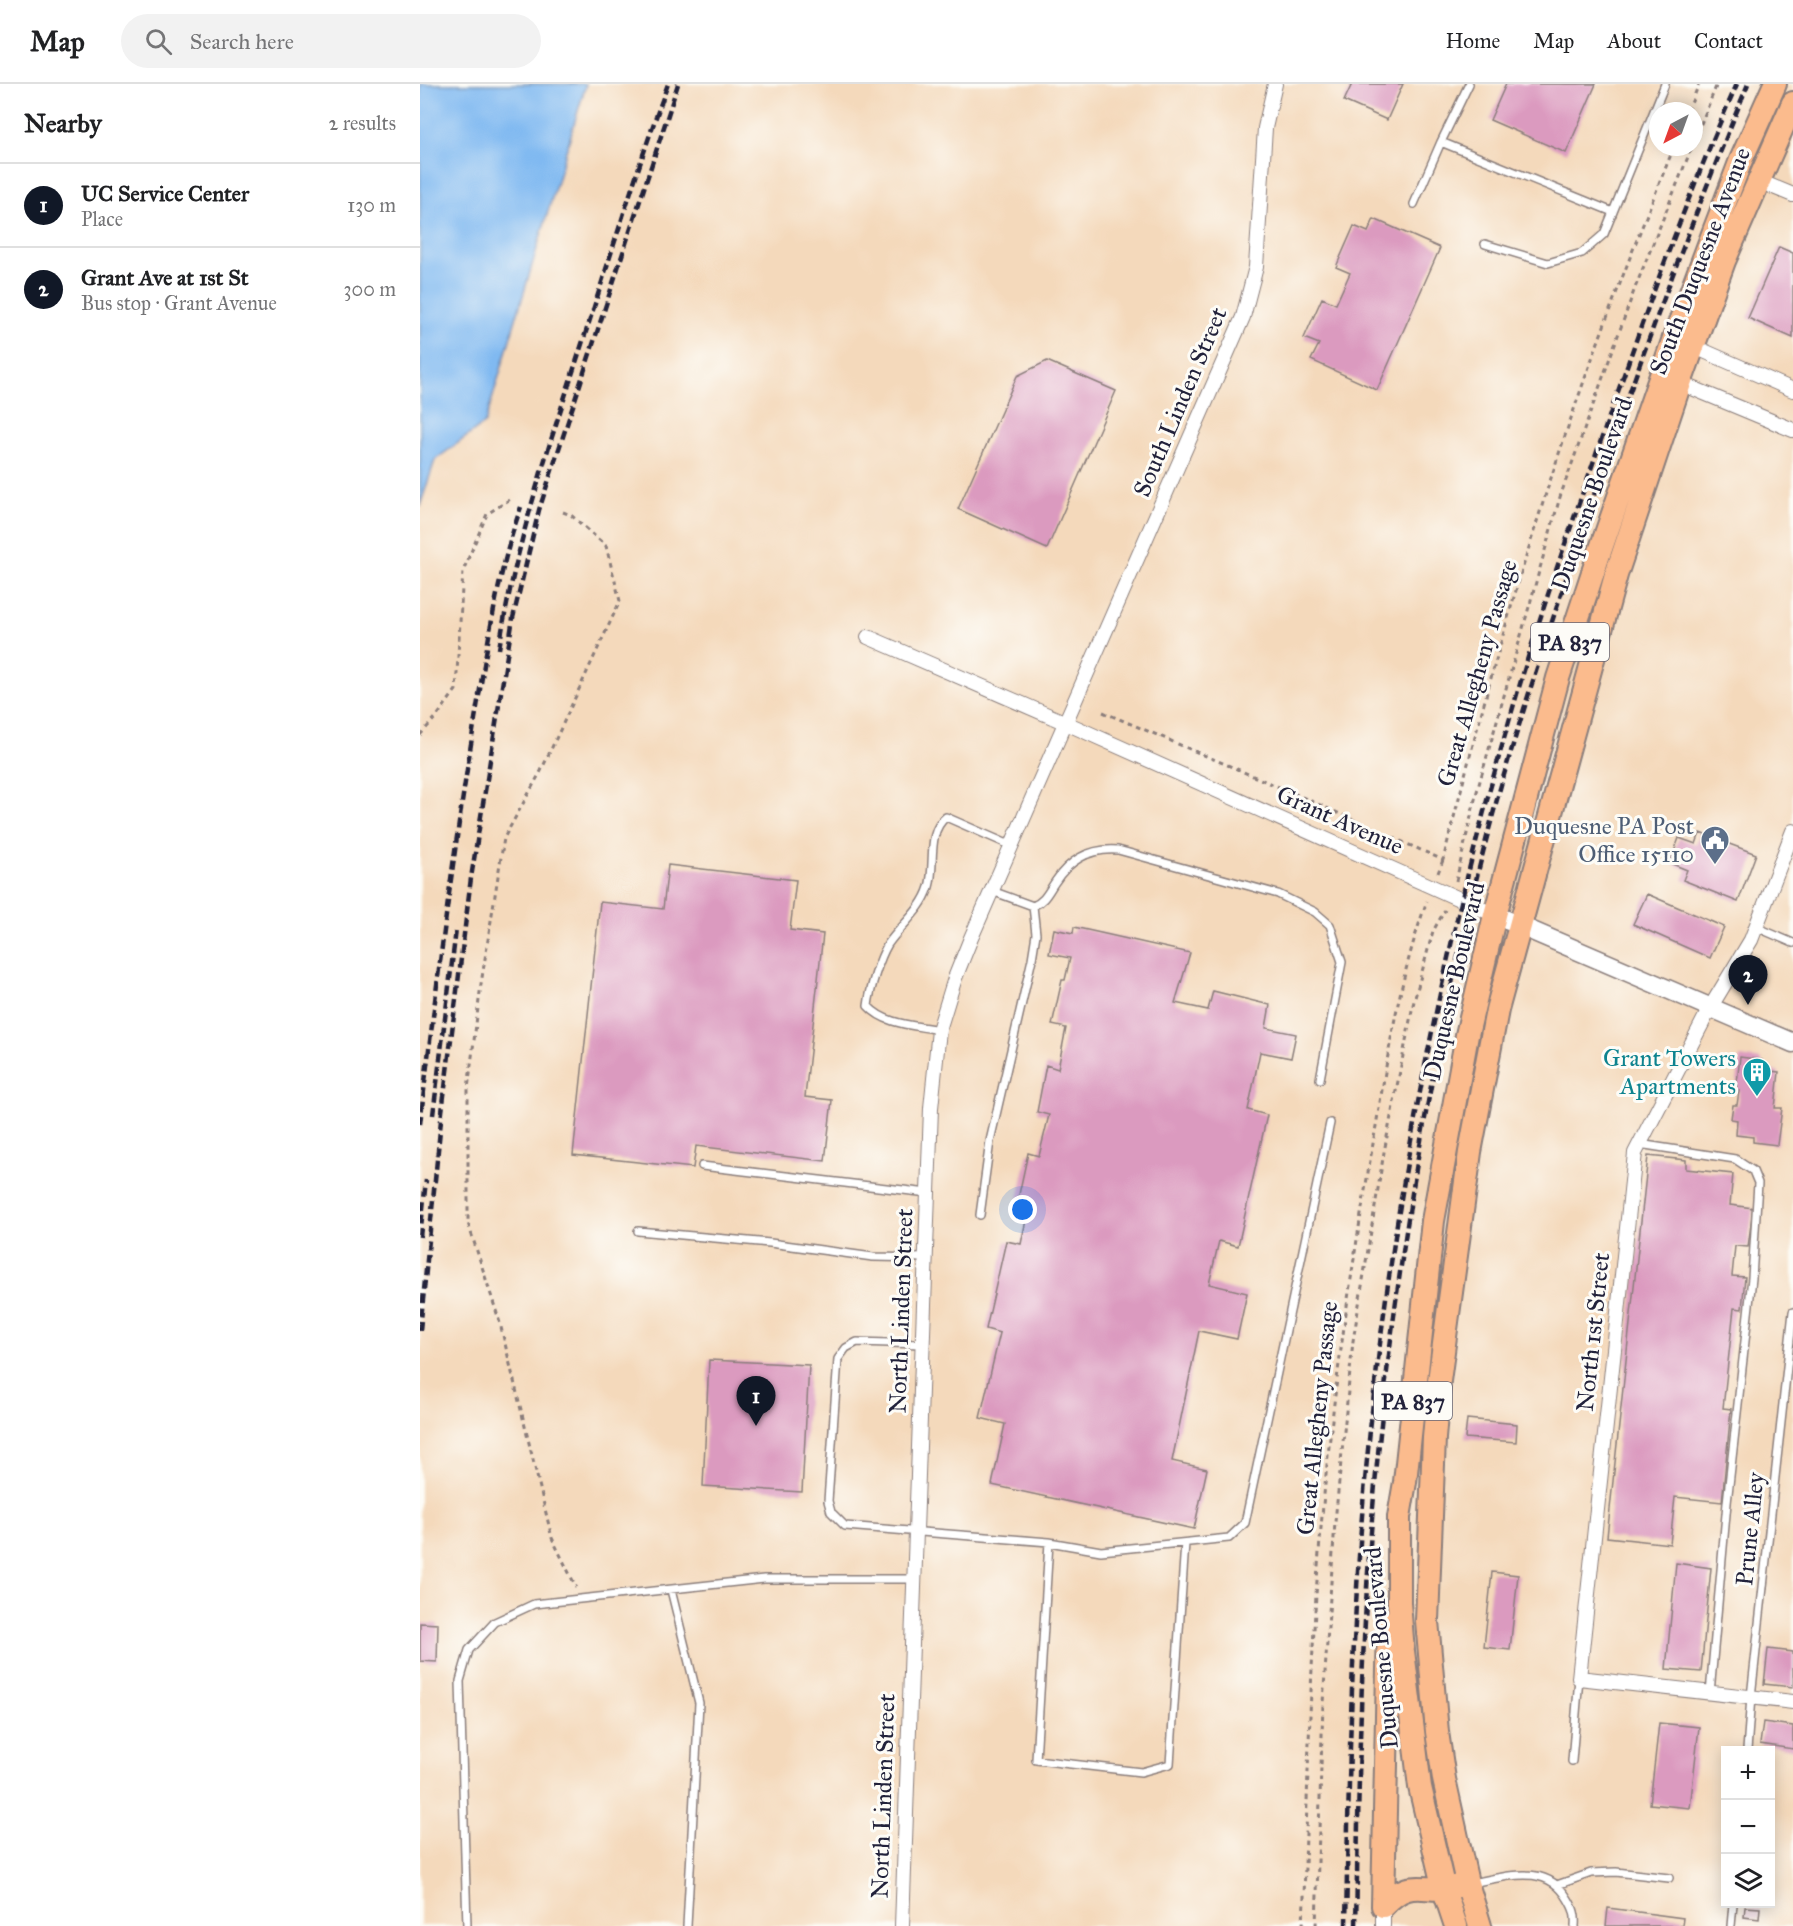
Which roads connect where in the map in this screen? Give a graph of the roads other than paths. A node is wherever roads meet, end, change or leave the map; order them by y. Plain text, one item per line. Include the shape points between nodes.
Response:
1 (1275, 84) edge
2 (1468, 84) edge
3 (1665, 84) edge
4 (1775, 84) edge
5 (1793, 103) edge
6 (1441, 142) junction
7 (1759, 181) junction
8 (1793, 195) edge
9 (1414, 204) dead end
10 (1613, 212) junction
11 (1485, 244) dead end
12 (1684, 343) junction
13 (1671, 379) junction
14 (1793, 390) edge
15 (1793, 430) edge
16 (868, 638) dead end
17 (1066, 723) junction
18 (1793, 831) edge
19 (1012, 846) junction
20 (992, 891) junction
21 (1033, 906) junction
22 (1495, 915) junction
23 (1519, 925) junction
24 (1756, 927) junction
25 (1793, 943) edge
26 (1710, 1008) junction
27 (939, 1030) junction
28 (1793, 1043) edge
29 (1320, 1079) dead end
30 (1330, 1123) dead end
31 (1639, 1144) junction
32 (702, 1166) dead end
33 (927, 1193) junction
34 (980, 1215) dead end
35 (638, 1231) dead end
36 (925, 1258) junction
37 (1793, 1312) edge
38 (922, 1344) junction
39 (1432, 1493) junction
40 (1399, 1517) junction
41 (915, 1531) junction
42 (1049, 1542) junction
43 (1185, 1543) junction
44 (913, 1580) junction
45 (671, 1590) junction
46 (1579, 1678) junction
47 (1710, 1693) junction
48 (1751, 1697) junction
49 (1793, 1702) edge
50 (1747, 1746) edge
51 (1572, 1761) dead end
52 (1669, 1878) dead end
53 (1467, 1884) junction
54 (1557, 1885) junction
55 (1444, 1890) junction
56 (1733, 1908) edge
57 (1383, 1916) edge
58 (467, 1926) edge
59 (687, 1926) edge
60 (902, 1926) edge
61 (1456, 1926) edge
62 (1480, 1926) edge
63 (1575, 1926) edge
64 (1731, 1926) edge

1 - 17 street, South Linden Street via 1265,128 1256,267 1243,316
2 - 6 lane
3 - 10 lane
4 - 12 main road, PA 837 via 1741,160
5 - 7 main road, South Duquesne Avenue / PA 837
6 - 9 lane
6 - 10 lane
7 - 8 street
7 - 12 main road, South Duquesne Avenue / PA 837
10 - 11 lane via 1604,234 1582,253 1548,263
12 - 13 main road, South Duquesne Avenue / PA 837
12 - 14 street
13 - 15 street
13 - 22 main road, Duquesne Boulevard / PA 837 via 1558,678
13 - 23 main road, South Duquesne Avenue / PA 837
16 - 17 street, Grant Avenue
17 - 19 street, North Linden Street
17 - 22 street, Grant Avenue
18 - 24 street, North 1st Street
19 - 20 street, North Linden Street
19 - 27 lane via 946,817 939,823 934,839 929,887 887,946 868,1006 886,1019
20 - 21 lane
20 - 27 street, North Linden Street via 955,978
21 - 29 lane via 1047,896 1066,866 1105,849 1242,882 1315,912 1330,925 1342,962
21 - 34 lane via 1036,934 1032,959 990,1141
22 - 23 street, Grant Avenue
22 - 40 main road, Duquesne Boulevard / PA 837 via 1467,1035 1433,1221
23 - 26 street, Grant Avenue
23 - 39 main road, Duquesne Boulevard / PA 837 via 1497,1010 1470,1152 1439,1381
24 - 25 lane
24 - 26 street, North 1st Street
26 - 28 street, Grant Avenue
26 - 31 street, North 1st Street
27 - 33 street, North Linden Street
30 - 43 lane via 1245,1523 1229,1538
31 - 46 street, North 1st Street via 1635,1152
31 - 47 lane via 1735,1159 1753,1171 1758,1183
32 - 33 lane
33 - 36 street, North Linden Street
35 - 36 lane via 873,1257
36 - 38 street, North Linden Street
37 - 48 lane, Prune Alley
38 - 41 street, North Linden Street
38 - 41 lane via 857,1342 838,1359 828,1501 831,1512 845,1526
39 - 40 main road via 1414,1497
39 - 53 main road, Duquesne Boulevard / PA 837 via 1427,1621 1432,1679 1444,1779
40 - 55 main road, Duquesne Boulevard / PA 837 via 1400,1603 1410,1710 1420,1787
40 - 57 main road via 1388,1633
41 - 42 lane
41 - 44 street, North Linden Street
42 - 43 lane via 1101,1551
42 - 43 lane via 1036,1760 1141,1772 1170,1764
44 - 45 lane via 764,1579
44 - 60 street, North Linden Street
45 - 58 lane via 534,1604 495,1622 469,1650 460,1681
45 - 59 lane via 699,1703
46 - 47 street
46 - 51 lane
47 - 48 street
48 - 49 street
48 - 50 lane, Prune Alley
52 - 54 lane via 1591,1873
53 - 54 lane via 1531,1874
53 - 55 main road
53 - 62 main road, Duquesne Boulevard / PA 837
54 - 63 lane via 1575,1911
55 - 57 main road via 1420,1886 1399,1891
55 - 61 main road, Duquesne Boulevard / PA 837
56 - 64 lane

